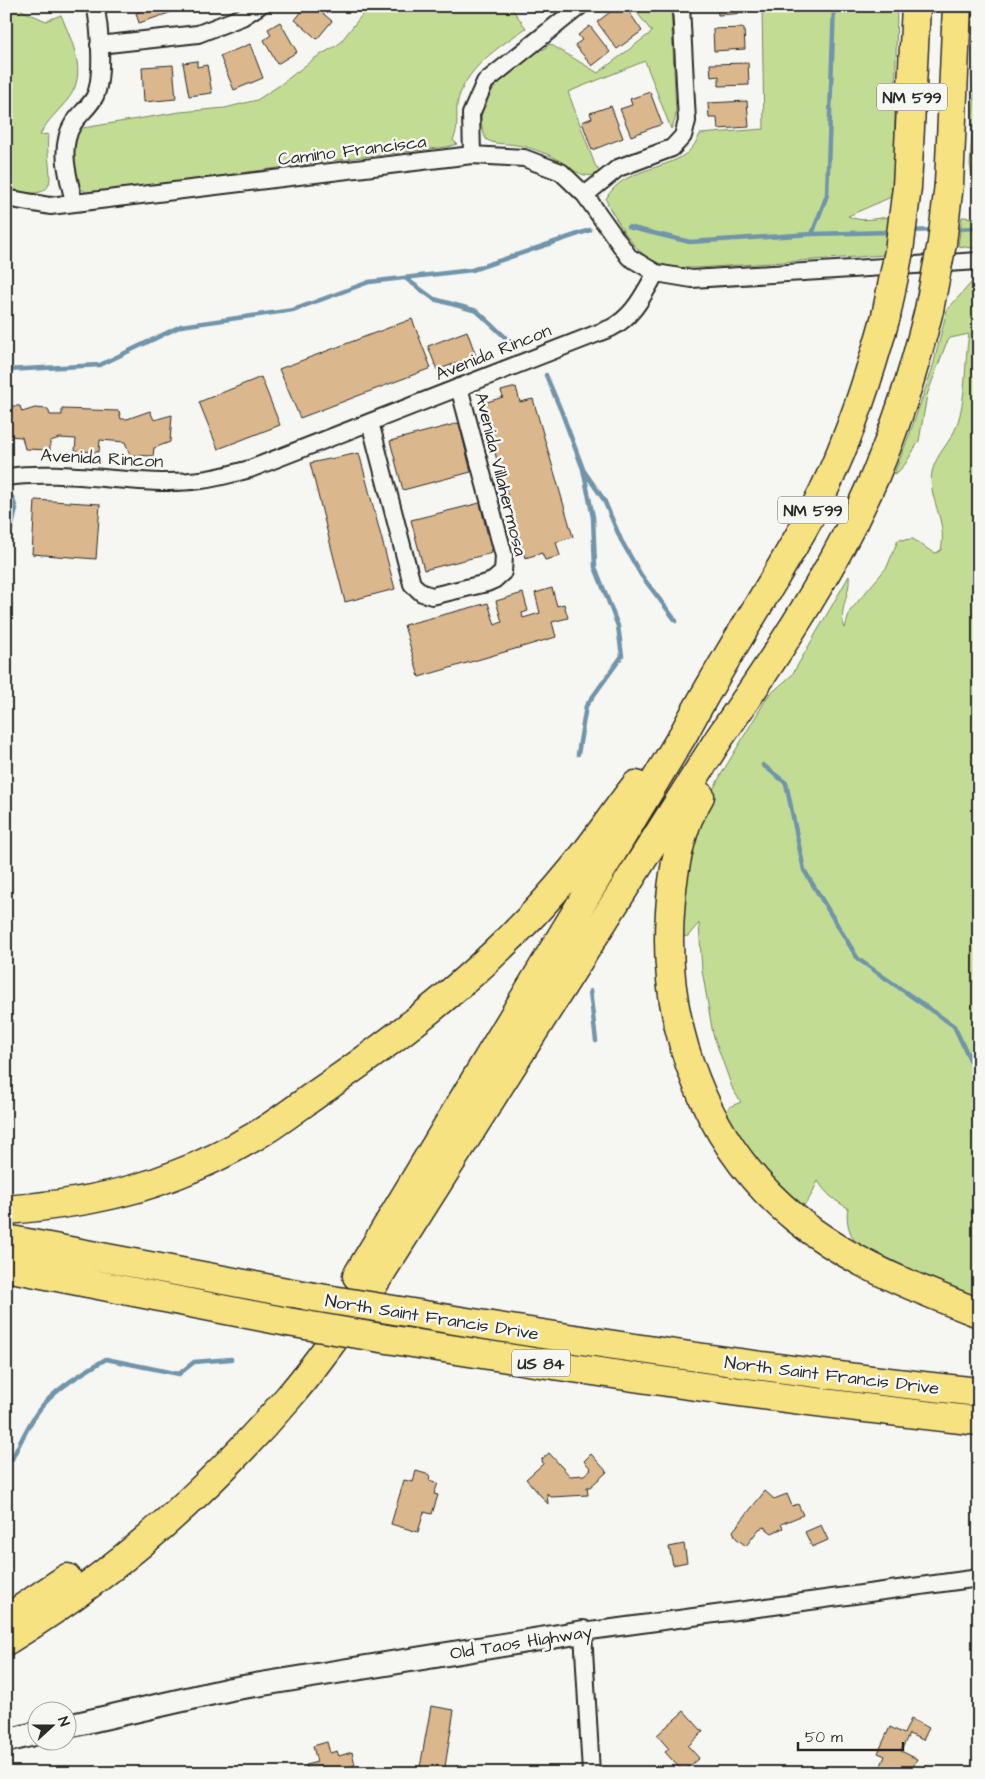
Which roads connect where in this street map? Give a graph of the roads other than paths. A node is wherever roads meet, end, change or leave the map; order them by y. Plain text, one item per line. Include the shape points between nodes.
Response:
1 (95, 6) edge
2 (259, 6) edge
3 (580, 6) edge
4 (681, 6) edge
5 (916, 6) edge
6 (957, 6) edge
7 (970, 6) edge
8 (99, 45) junction
9 (953, 114) junction
10 (472, 155) junction
11 (585, 195) junction
12 (6, 198) edge
13 (74, 203) junction
14 (979, 261) edge
15 (656, 273) junction
16 (459, 387) junction
17 (370, 422) junction
18 (6, 477) edge
19 (756, 685) junction
20 (707, 689) junction
21 (6, 1210) edge
22 (6, 1239) edge
23 (6, 1268) edge
24 (6, 1282) edge
25 (124, 1291) junction
26 (979, 1313) edge
27 (979, 1392) edge
28 (979, 1421) edge
29 (979, 1578) edge
30 (6, 1619) edge
31 (583, 1632) junction
32 (6, 1641) edge
33 (78, 1724) edge
34 (28, 1736) edge
35 (6, 1741) edge
36 (590, 1772) edge

1 - 8 street
2 - 8 street via 242,17 198,34
3 - 10 street via 485,82 471,114
4 - 11 street via 687,121 683,136 672,148 618,168
5 - 20 highway, NM 599, bridge via 907,187 899,251 870,374 856,414 799,537
6 - 9 highway, NM 599
7 - 9 highway
8 - 13 street via 100,78 94,97 74,121 67,138 65,159
9 - 19 highway, NM 599, bridge via 942,242 929,310 904,399 875,476 848,532
10 - 11 street, Camino Francisca via 524,158 561,172
10 - 13 street, Camino Francisca
11 - 15 street, Camino Francisca via 629,257
12 - 13 street, Camino Francisca via 50,206
14 - 15 street via 692,279
15 - 16 street, Avenida Rincon via 635,308 618,324
16 - 17 street, Avenida Rincon
16 - 17 street, Avenida Villahermosa via 504,556 503,572 488,583 432,596 422,594 412,584
17 - 18 street, Avenida Rincon via 250,469 201,480 170,482 54,475
19 - 26 highway via 688,819 672,886 669,930 673,1000 690,1065 708,1110 737,1157 794,1218 846,1253
19 - 32 highway via 375,1282 326,1351 259,1431 199,1492 82,1591
20 - 21 highway via 572,870 529,918 455,989 358,1066 257,1135 175,1176 83,1202
20 - 30 highway via 684,733 355,1279 306,1349 256,1407 178,1487 130,1530 62,1583
22 - 27 highway, North Saint Francis Drive / US 84, bridge via 400,1312 727,1363
23 - 25 highway, North Saint Francis Drive / US 84
24 - 25 highway via 40,1288
25 - 28 highway, North Saint Francis Drive / US 84, bridge via 381,1338 711,1389
29 - 31 street, Old Taos Highway
31 - 33 street, Old Taos Highway via 231,1689
31 - 36 street
34 - 35 street

